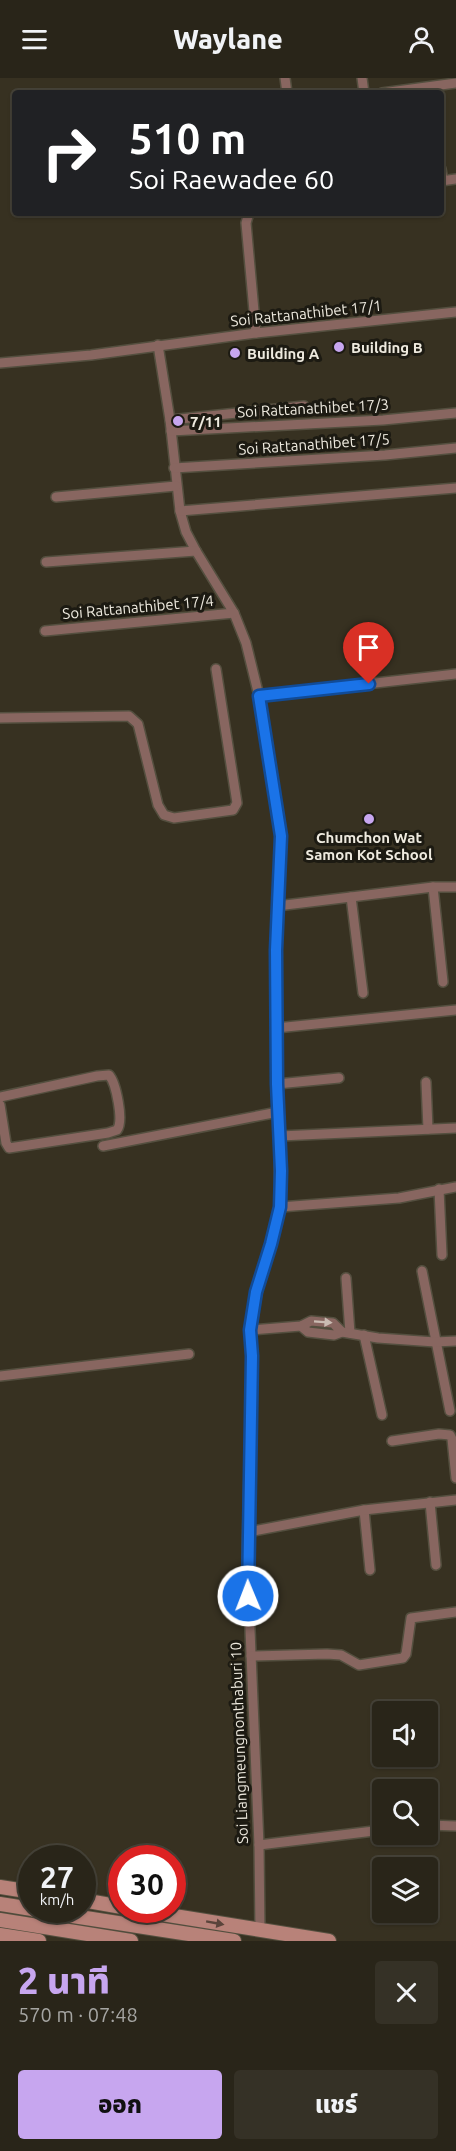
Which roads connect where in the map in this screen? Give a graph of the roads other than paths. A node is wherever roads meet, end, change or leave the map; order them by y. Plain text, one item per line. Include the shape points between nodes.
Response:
1 (456, 83) edge
2 (429, 86) edge
3 (402, 90) edge
4 (248, 216) edge
5 (456, 312) edge
6 (256, 333) junction
7 (158, 345) junction
8 (0, 363) edge
9 (304, 406) dead end
10 (456, 413) edge
11 (170, 420) junction
12 (171, 431) junction
13 (456, 448) edge
14 (174, 468) junction
15 (176, 486) junction
16 (456, 488) edge
17 (56, 497) dead end
18 (180, 512) junction
19 (196, 551) junction
20 (46, 562) dead end
21 (234, 613) junction
22 (45, 631) dead end
23 (216, 669) dead end
24 (456, 674) edge
25 (259, 696) junction
26 (0, 718) edge
27 (433, 887) junction
28 (456, 887) edge
29 (351, 897) junction
30 (277, 906) junction
31 (443, 982) dead end
32 (363, 993) dead end
33 (456, 1010) edge
34 (276, 1028) junction
35 (339, 1078) dead end
36 (426, 1082) dead end
37 (277, 1084) junction
38 (0, 1097) edge
39 (0, 1105) edge
40 (278, 1112) junction
41 (428, 1128) junction
42 (456, 1128) edge
43 (280, 1136) junction
44 (103, 1146) dead end
45 (456, 1187) edge
46 (439, 1189) junction
47 (280, 1207) junction
48 (442, 1255) dead end
49 (422, 1271) dead end
50 (346, 1278) dead end
51 (250, 1330) junction
52 (346, 1332) junction
53 (364, 1335) junction
54 (456, 1341) edge
55 (435, 1342) junction
56 (189, 1354) dead end
57 (0, 1376) edge
58 (450, 1411) dead end
59 (382, 1415) dead end
60 (392, 1441) dead end
61 (456, 1478) edge
62 (456, 1500) edge
63 (430, 1502) junction
64 (364, 1510) junction
65 (249, 1532) junction
66 (436, 1565) dead end
67 (370, 1570) dead end
68 (456, 1612) edge
69 (251, 1656) junction
70 (438, 1825) edge
71 (456, 1826) edge
72 (372, 1831) edge
73 (259, 1845) junction
74 (0, 1887) edge
75 (18, 1890) edge
76 (0, 1904) edge
77 (18, 1907) edge
78 (186, 1918) edge
79 (96, 1919) edge
80 (0, 1920) edge
81 (260, 1931) junction
82 (0, 1935) edge
83 (39, 1941) edge
84 (131, 1941) edge
85 (234, 1941) edge
86 (329, 1941) edge

1 - 2 street
2 - 3 street
4 - 6 street
5 - 6 street, Soi Rattanathibet 17/1
6 - 7 street, Soi Rattanathibet 17/1
7 - 8 street, Soi Rattanathibet 17/1
7 - 11 street, Soi Liangmeungnonthaburi 10
9 - 11 street
10 - 12 street, Soi Rattanathibet 17/3
11 - 12 street, Soi Liangmeungnonthaburi 10
12 - 14 street, Soi Liangmeungnonthaburi 10
13 - 14 street, Soi Rattanathibet 17/5
14 - 15 street, Soi Liangmeungnonthaburi 10
15 - 17 street
15 - 18 street, Soi Liangmeungnonthaburi 10
16 - 18 street
18 - 19 street, Soi Liangmeungnonthaburi 10
19 - 20 street
19 - 21 street, Soi Liangmeungnonthaburi 10
21 - 22 street, Soi Rattanathibet 17/4
21 - 25 street, Soi Liangmeungnonthaburi 10
23 - 26 street via 237,803 232,810 174,818 164,815 158,805 138,724 129,716
24 - 25 street
25 - 30 street, Soi Liangmeungnonthaburi 10 via 281,836
27 - 28 street
27 - 29 street
27 - 31 street
29 - 30 street
29 - 32 street
30 - 34 street, Soi Liangmeungnonthaburi 10
33 - 34 street
34 - 37 street, Soi Liangmeungnonthaburi 10
35 - 37 street
36 - 41 street
37 - 40 street, Soi Liangmeungnonthaburi 10
38 - 39 street via 109,1075 121,1123 117,1130 108,1133 9,1148
40 - 43 street, Soi Liangmeungnonthaburi 10
40 - 44 street
41 - 42 street
41 - 43 street
43 - 47 street, Soi Liangmeungnonthaburi 10
45 - 46 street
46 - 47 street via 399,1198
46 - 48 street
47 - 51 street, Soi Liangmeungnonthaburi 10 via 256,1292
49 - 55 street
50 - 52 street
51 - 52 street via 301,1326 311,1321 333,1323
51 - 65 street, Soi Liangmeungnonthaburi 10
52 - 53 street
53 - 55 street
53 - 59 street
54 - 55 street
55 - 58 street
56 - 57 street
60 - 61 street via 450,1435
62 - 63 street
63 - 64 street
63 - 66 street
64 - 65 street
64 - 67 street
65 - 69 street, Soi Liangmeungnonthaburi 10
68 - 69 street via 411,1618 403,1658 359,1665 341,1655
69 - 73 street, Soi Liangmeungnonthaburi 10
70 - 71 street
72 - 73 street
73 - 81 street, Soi Liangmeungnonthaburi 10
74 - 75 main road
76 - 77 main road
78 -> 81 main road
79 - 85 main road
80 - 84 main road
81 - 86 main road
82 - 83 main road

